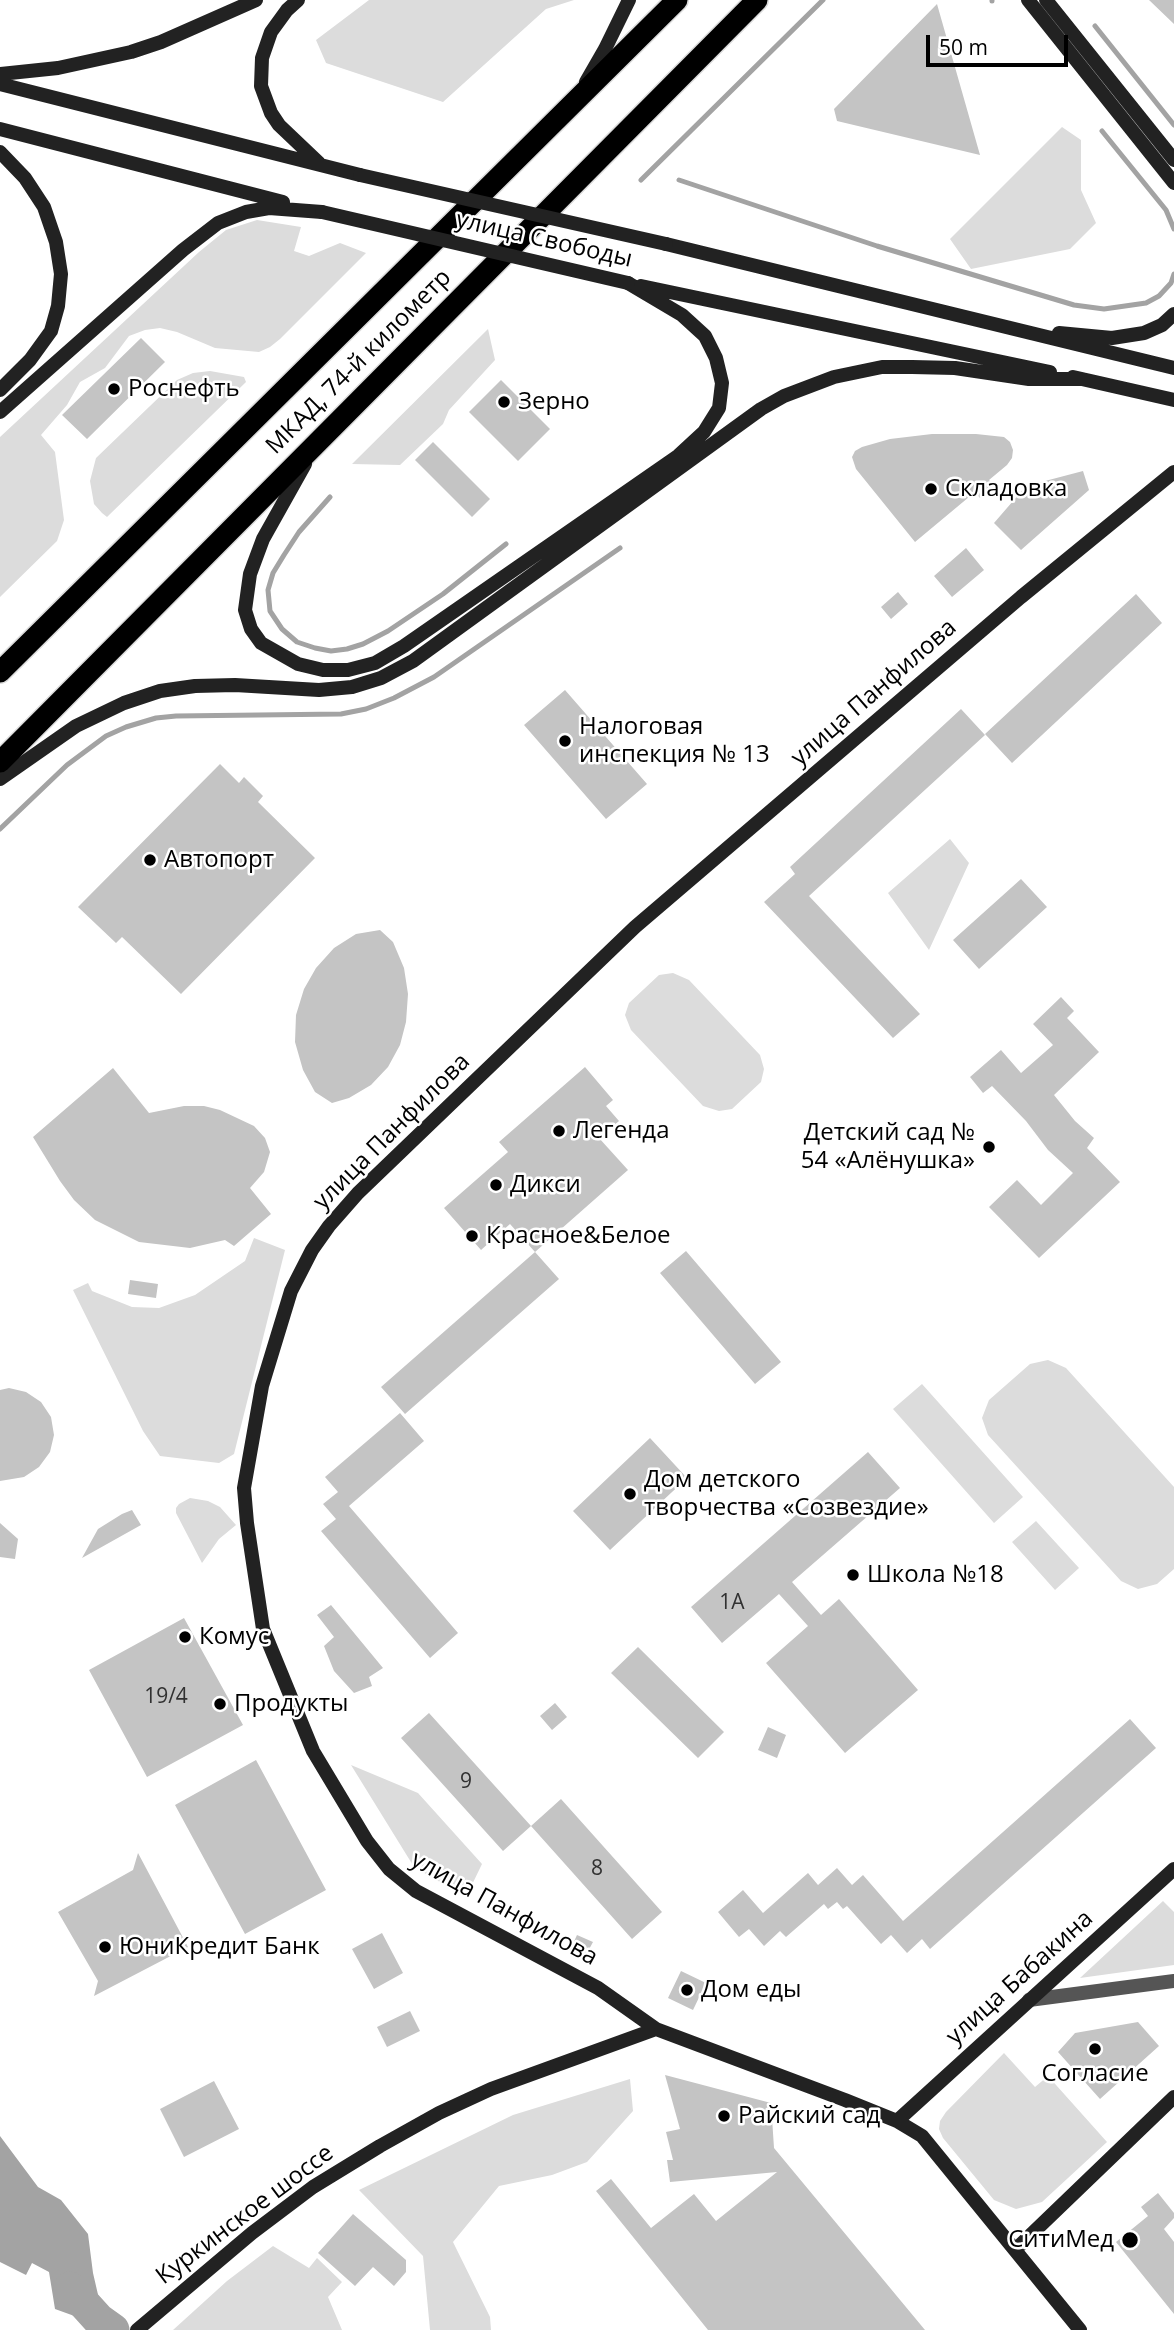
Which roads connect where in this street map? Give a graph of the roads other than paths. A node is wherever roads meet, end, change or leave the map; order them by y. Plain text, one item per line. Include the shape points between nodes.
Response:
1 (256, 0) edge
2 (298, 0) edge
3 (629, 0) edge
4 (677, 0) edge
5 (757, 0) edge
6 (1028, 0) edge
7 (1046, 0) edge
8 (0, 74) edge
9 (0, 84) edge
10 (573, 103) junction
11 (0, 129) edge
12 (0, 152) edge
13 (1174, 160) edge
14 (323, 167) junction
15 (1174, 183) edge
16 (322, 212) junction
17 (628, 283) junction
18 (1174, 314) edge
19 (1006, 328) junction
20 (1174, 368) edge
21 (1082, 379) junction
22 (0, 390) edge
23 (1174, 400) edge
24 (0, 412) edge
25 (323, 435) junction
26 (1174, 472) edge
27 (42, 630) junction
28 (0, 662) edge
29 (0, 672) edge
30 (0, 762) edge
31 (0, 779) edge
32 (1174, 1868) edge
33 (1174, 1980) edge
34 (1029, 2000) junction
35 (656, 2029) junction
36 (1174, 2097) edge
37 (897, 2121) junction
38 (1016, 2249) junction
39 (137, 2330) edge
40 (1080, 2330) edge

1 - 8 main road via 131,52 58,68
2 - 14 main road via 271,32 262,58 261,86 279,125
3 - 10 main road
4 - 10 highway, МКАД, 74-й километр
5 - 25 highway, МКАД, 74-й километр
6 - 15 main road
7 - 13 main road
9 - 14 main road, улица Свободы
10 - 27 highway, МКАД, 74-й километр
11 - 16 main road, улица Свободы
12 - 22 main road via 26,178 44,207 61,274 51,331
14 - 19 main road, улица Свободы, bridge via 666,244
16 - 17 main road, улица Свободы, bridge
16 - 24 main road via 269,208 218,223
17 - 21 main road, улица Свободы
17 - 25 main road via 682,315 711,347 722,383 719,408 704,432 678,456 404,646 375,663 348,670 323,670 276,654 261,643 244,610 250,574 263,539
18 - 19 main road via 1144,333 1112,338
19 - 20 main road
21 - 23 main road
21 - 31 main road via 1029,379 912,367 882,367 834,377 761,409 413,661 381,678 319,690 235,685 160,691 76,726
25 - 30 highway, МКАД, 74-й километр
26 - 35 main road, улица Панфилова via 635,927 358,1193 312,1250 291,1291 262,1386 244,1488 263,1629 313,1751 367,1840 389,1869 416,1891 598,1988
27 - 28 main road
27 - 29 highway, МКАД, 74-й километр
32 - 34 main road, улица Бабакина
33 - 34 street
34 - 37 main road, улица Бабакина
35 - 37 main road, улица Панфилова
35 - 39 main road, Куркинское шоссе via 491,2089 380,2146 313,2187 222,2256
36 - 38 main road
37 - 38 main road, улица Панфилова via 922,2136
38 - 40 main road, улица Панфилова

